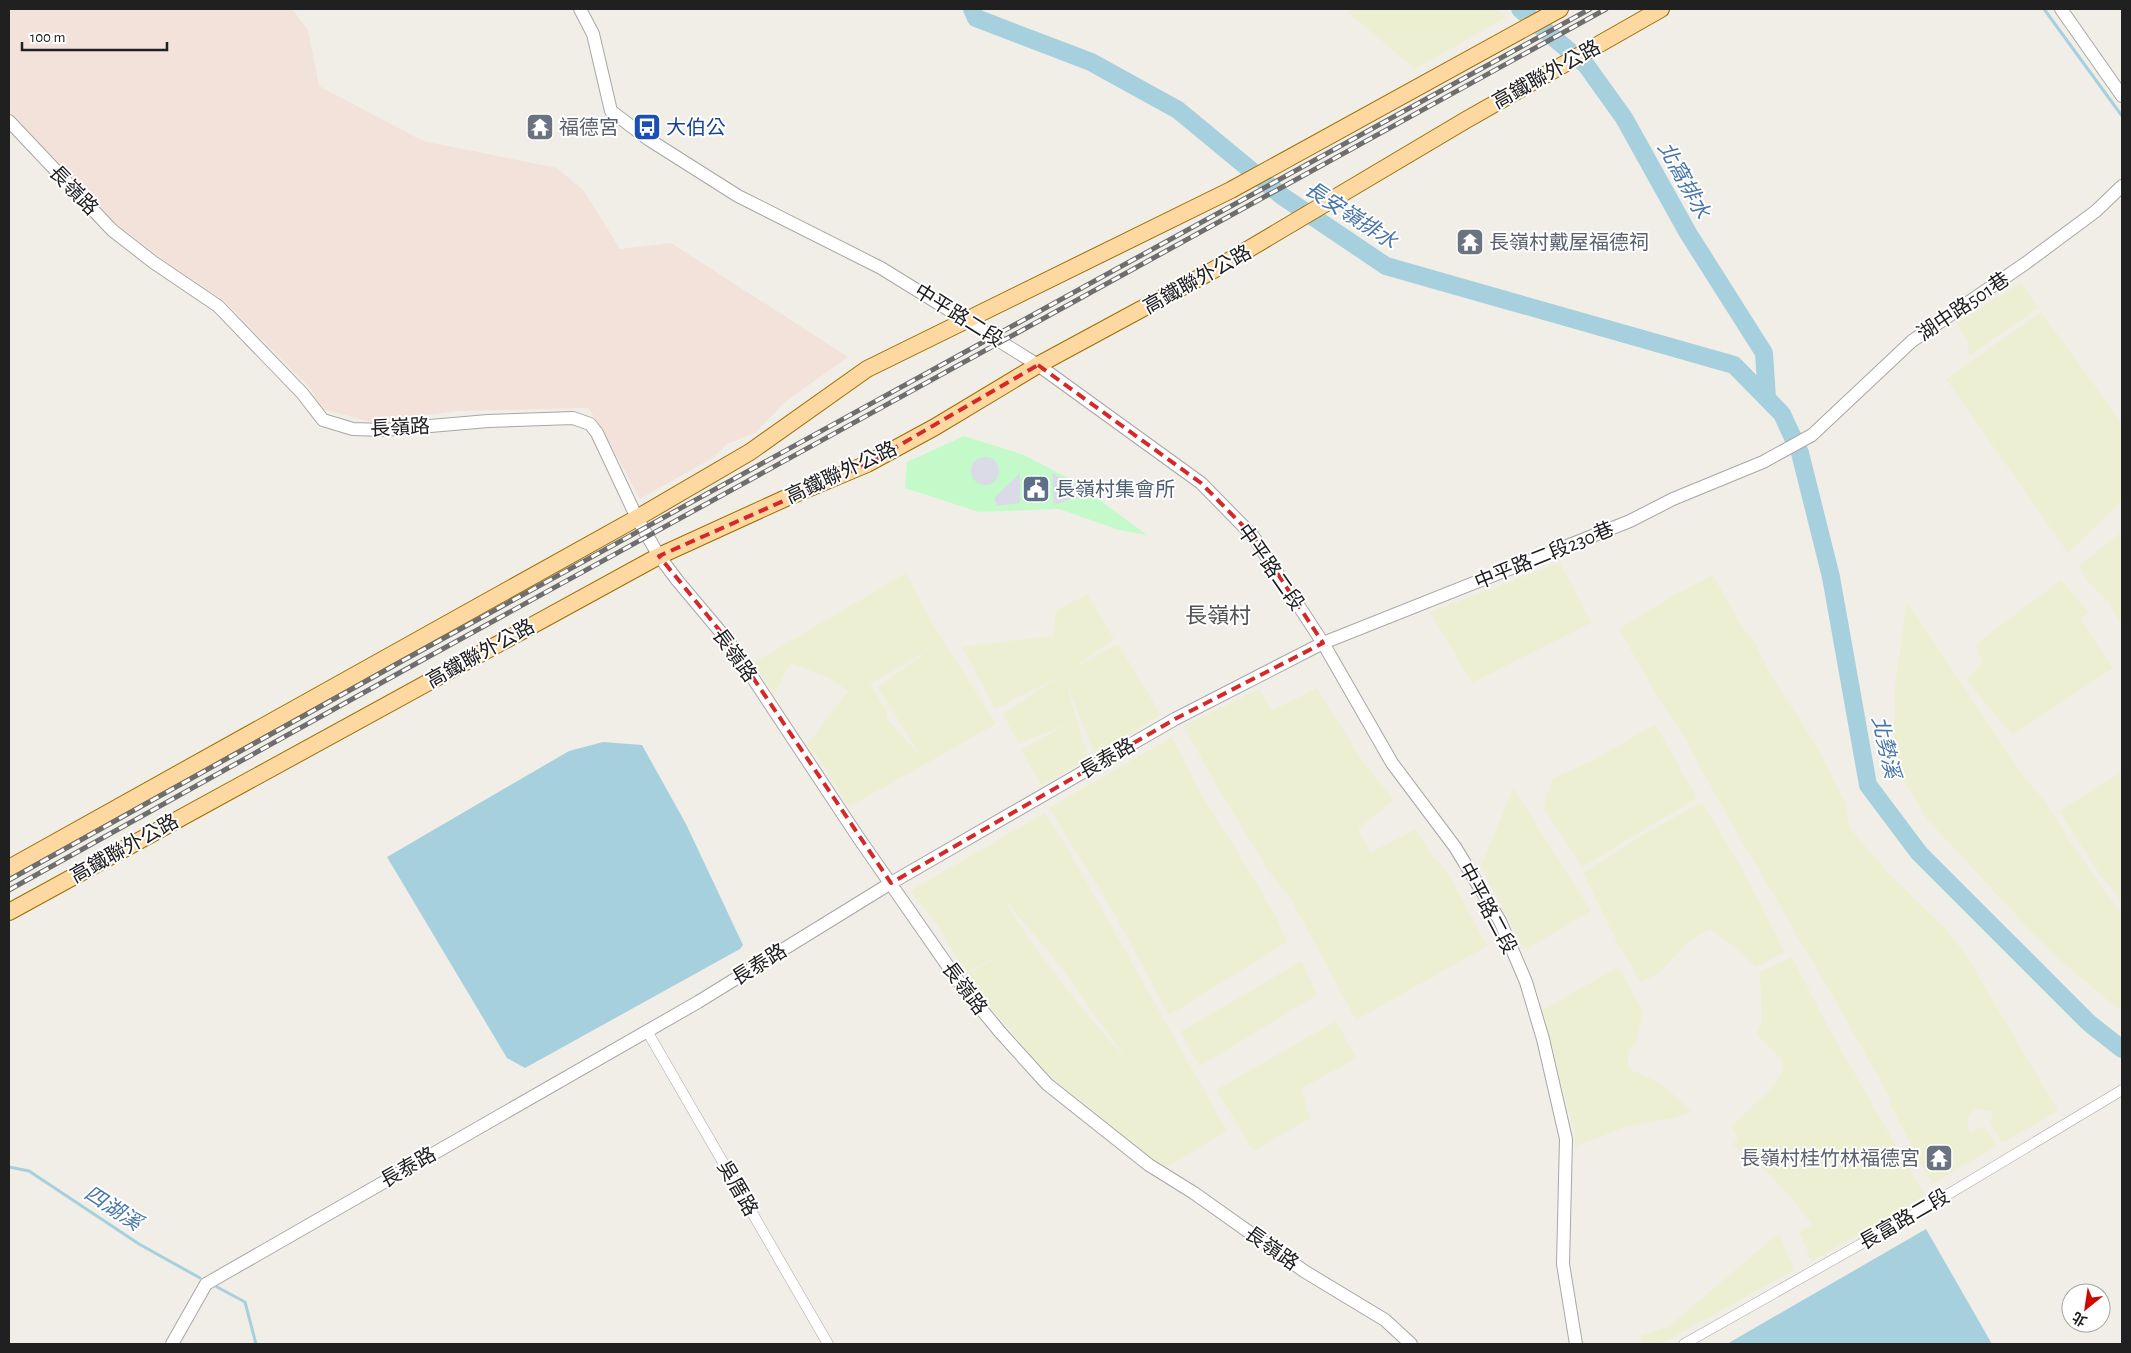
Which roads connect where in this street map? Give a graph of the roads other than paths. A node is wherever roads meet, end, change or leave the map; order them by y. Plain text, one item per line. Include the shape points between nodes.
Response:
1 (580, 9) edge
2 (1560, 9) edge
3 (1662, 9) edge
4 (2061, 9) edge
5 (2122, 96) edge
6 (9, 120) edge
7 (2122, 186) edge
8 (966, 319) junction
9 (1038, 365) junction
10 (1763, 462) joint
11 (637, 518) junction
12 (659, 556) junction
13 (1323, 643) junction
14 (9, 868) edge
15 (891, 883) junction
16 (9, 912) edge
17 (647, 1031) junction
18 (2122, 1090) edge
19 (172, 1344) edge
20 (828, 1344) edge
21 (1411, 1344) edge
22 (1576, 1344) edge
23 (1684, 1344) edge

1 - 8 street, 中平路二段 via 593,34 611,111 648,139 738,196 882,268
2 - 8 main road, 高鐵聯外公路 via 1231,190
3 - 9 main road, 高鐵聯外公路 via 1466,120 1277,234
4 - 5 street
6 - 11 street, 長嶺路 via 112,230 218,306 302,393 323,420 353,429 384,430 488,421 582,420 597,433
7 - 10 street, 湖中路501巷 via 2096,211 2026,263 1912,341 1812,435
8 - 9 street, 中平路二段
8 - 11 main road, 高鐵聯外公路 via 868,369 750,452
9 - 12 main road, 高鐵聯外公路 via 867,464
9 - 13 street, 中平路二段 via 1201,483 1253,536
10 - 13 street, 中平路二段230巷 via 1630,521
11 - 12 street, 長嶺路
11 - 14 main road, 高鐵聯外公路
12 - 15 street, 長嶺路 via 729,642
12 - 16 main road, 高鐵聯外公路
13 - 15 street, 長泰路 via 1175,719
13 - 22 street, 中平路二段 via 1392,763 1455,847 1500,921 1526,982 1566,1139 1564,1264
15 - 17 street, 長泰路
15 - 21 street, 長嶺路 via 959,982 1047,1084 1148,1165 1194,1193 1304,1271 1385,1320
17 - 19 street, 長泰路 via 206,1284
17 - 20 street, 吳厝路
18 - 23 street, 長富路二段 via 1937,1201

